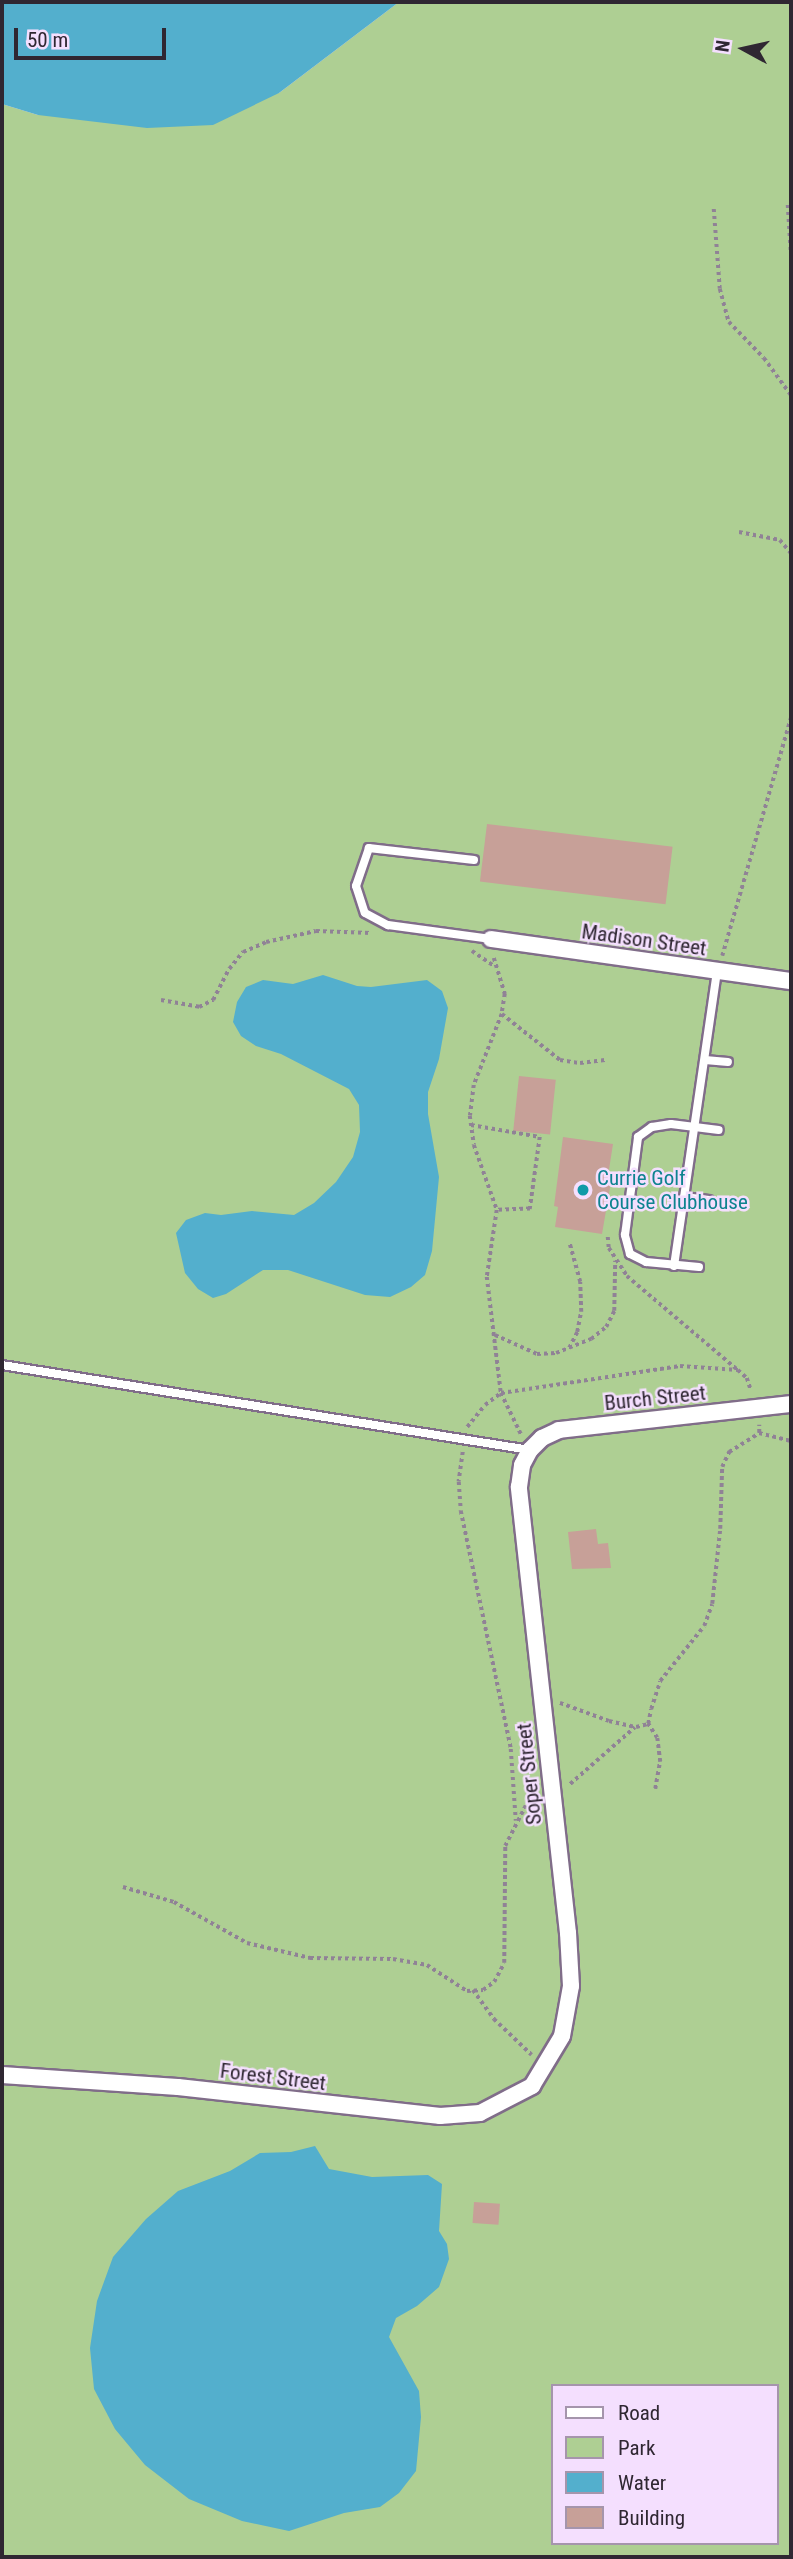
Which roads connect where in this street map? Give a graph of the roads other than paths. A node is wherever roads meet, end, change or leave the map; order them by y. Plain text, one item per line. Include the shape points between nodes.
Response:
1 (474, 860) dead end
2 (491, 939) joint
3 (717, 971) junction
4 (791, 981) edge
5 (705, 1060) junction
6 (728, 1062) dead end
7 (695, 1126) junction
8 (719, 1130) dead end
9 (684, 1197) junction
10 (709, 1200) dead end
11 (674, 1266) junction
12 (699, 1268) dead end
13 (2, 1365) edge
14 (791, 1404) edge
15 (530, 1450) junction
16 (2, 2075) edge
17 (532, 2086) joint

1 - 2 lane via 369,848 356,886 365,913 388,925
2 - 3 street, Madison Street
3 - 4 street, Madison Street
3 - 5 lane
5 - 6 lane
5 - 7 lane
7 - 8 lane
7 - 9 lane
7 - 11 lane via 652,1127 638,1137 625,1235 630,1254 646,1262
9 - 10 lane
9 - 11 lane
11 - 12 lane
13 - 15 lane
14 - 15 street, Burch Street via 559,1430
15 - 17 street, Soper Street via 519,1487 571,1986 562,2036
16 - 17 street, Forest Street via 178,2087 440,2116 480,2113

